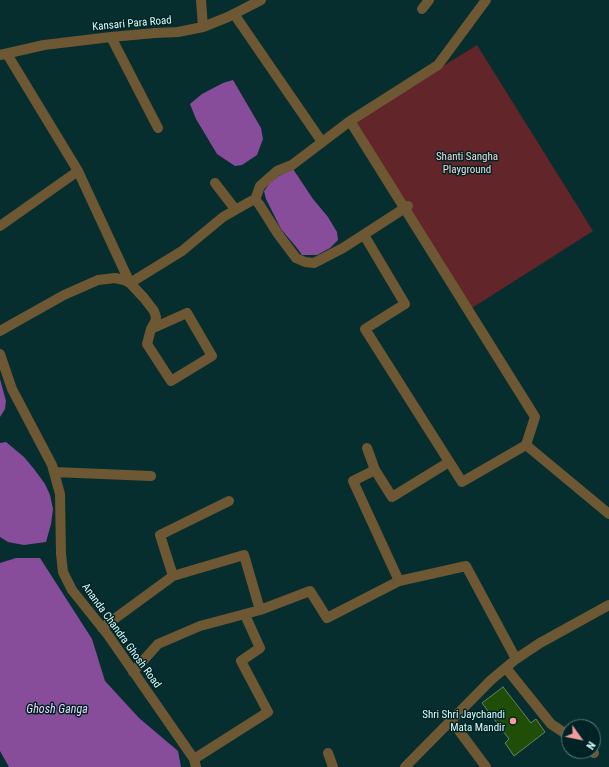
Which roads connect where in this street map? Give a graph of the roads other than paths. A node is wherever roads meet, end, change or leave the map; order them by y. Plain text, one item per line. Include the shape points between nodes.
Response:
1 (201, 0) edge
2 (261, 0) edge
3 (429, 0) edge
4 (486, 0) edge
5 (422, 9) dead end
6 (234, 14) junction
7 (204, 27) junction
8 (111, 37) junction
9 (4, 55) edge
10 (350, 121) junction
11 (158, 128) dead end
12 (322, 142) junction
13 (78, 171) junction
14 (215, 183) dead end
15 (255, 200) junction
16 (406, 208) junction
17 (236, 209) junction
18 (0, 226) edge
19 (364, 235) junction
20 (130, 283) junction
21 (151, 329) junction
22 (0, 331) edge
23 (0, 354) edge
24 (526, 445) junction
25 (367, 448) dead end
26 (449, 462) junction
27 (375, 470) junction
28 (54, 472) junction
29 (151, 476) dead end
30 (229, 501) dead end
31 (609, 514) edge
32 (173, 576) junction
33 (399, 581) junction
34 (609, 605) edge
35 (260, 610) junction
36 (245, 615) junction
37 (102, 628) junction
38 (516, 659) junction
39 (506, 668) junction
40 (133, 672) junction
41 (451, 720) junction
42 (561, 731) edge
43 (328, 752) dead end
44 (195, 763) edge
45 (333, 767) edge
46 (404, 767) edge
47 (486, 767) edge

1 - 7 street
2 - 6 street, Kansari Para Road
3 - 5 street
4 - 10 street via 438,65
6 - 7 street, Kansari Para Road
6 - 12 street
7 - 8 street, Kansari Para Road via 178,32
8 - 9 street, Kansari Para Road via 44,46
8 - 11 street
9 - 13 street
10 - 12 street
10 - 16 street
12 - 15 street via 292,165 268,177 260,186
13 - 18 street
13 - 20 street
14 - 17 street
15 - 17 street
15 - 19 street via 296,258 305,262 314,263 325,258
16 - 19 street
16 - 24 street via 535,417
17 - 20 street via 182,251
19 - 26 street via 405,304 365,329
20 - 21 street via 154,311 156,317
20 - 22 street via 115,278 98,280 64,295
21 - 21 street via 147,344 171,381 212,356 187,313
23 - 28 street, Ananda Chandra Ghosh Road via 12,388
24 - 26 street via 462,482
24 - 31 street
25 - 27 street
26 - 27 street via 392,497
27 - 33 street via 353,481
28 - 29 street
28 - 37 street, Ananda Chandra Ghosh Road via 60,494 63,572 72,590
30 - 32 street via 160,535
32 - 35 street via 244,554
32 - 37 street
33 - 35 street via 327,618 310,591
33 - 38 street via 466,566
34 - 38 street
35 - 36 street
36 - 40 street via 200,626 158,644
36 - 44 street via 260,648 241,661 268,712
37 - 40 street, Ananda Chandra Ghosh Road
38 - 39 street
39 - 41 street
39 - 42 street via 551,724
40 - 44 street, Ananda Chandra Ghosh Road
41 - 46 street
41 - 47 street
43 - 45 street

